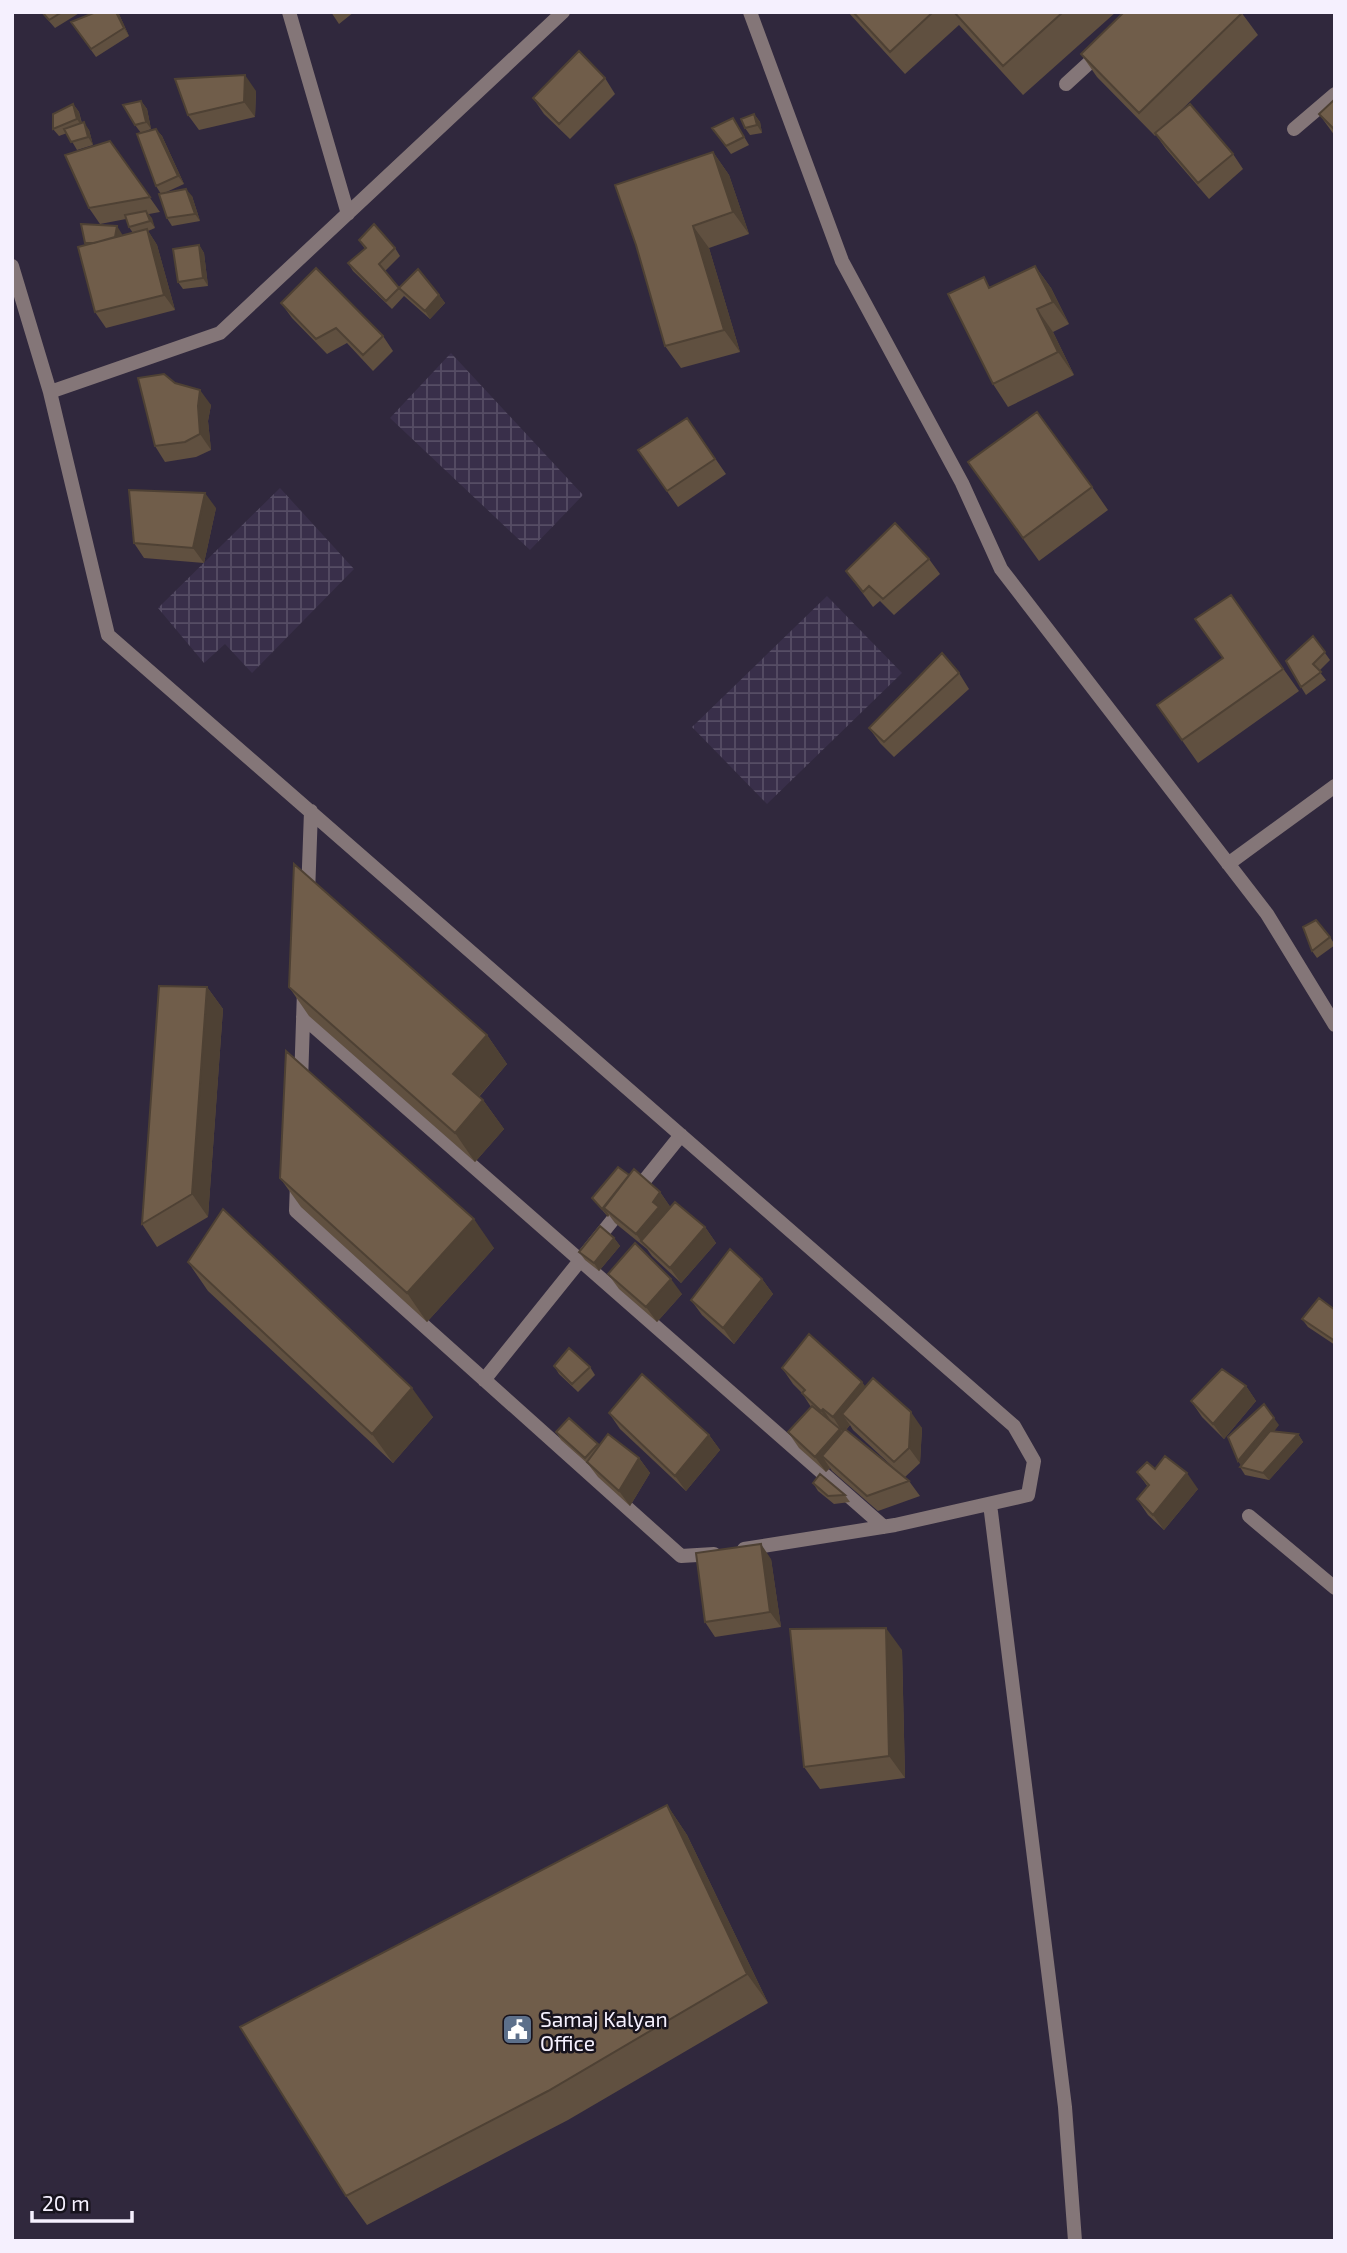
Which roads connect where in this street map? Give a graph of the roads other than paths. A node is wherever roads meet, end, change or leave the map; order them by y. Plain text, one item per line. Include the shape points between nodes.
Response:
1 (289, 12) edge
2 (563, 12) edge
3 (750, 12) edge
4 (1115, 39) edge
5 (1066, 84) dead end
6 (1335, 93) edge
7 (1294, 129) dead end
8 (348, 214) junction
9 (12, 266) edge
10 (50, 392) junction
11 (1335, 786) edge
12 (311, 811) junction
13 (1228, 864) junction
14 (307, 907) edge
15 (305, 976) edge
16 (303, 1017) junction
17 (1335, 1025) edge
18 (300, 1100) edge
19 (681, 1135) junction
20 (298, 1170) edge
21 (580, 1260) junction
22 (484, 1380) junction
23 (990, 1504) junction
24 (1249, 1516) dead end
25 (884, 1527) junction
26 (1335, 1588) edge
27 (1075, 2241) edge

1 - 8 street
2 - 8 street
3 - 13 street via 842,261 962,483 1001,569
4 - 5 street
6 - 7 street
8 - 10 street via 220,333
9 - 10 street
10 - 12 street via 108,635
11 - 13 street
12 - 14 street
12 - 19 street
13 - 17 street via 1267,914
15 - 16 street
16 - 18 street
16 - 21 street
19 - 21 street
19 - 23 street via 1014,1426 1034,1461 1028,1496
20 - 22 street via 296,1211
21 - 22 street
21 - 25 street
22 - 25 street via 681,1556
23 - 25 street
23 - 27 street via 1065,2107
24 - 26 street

